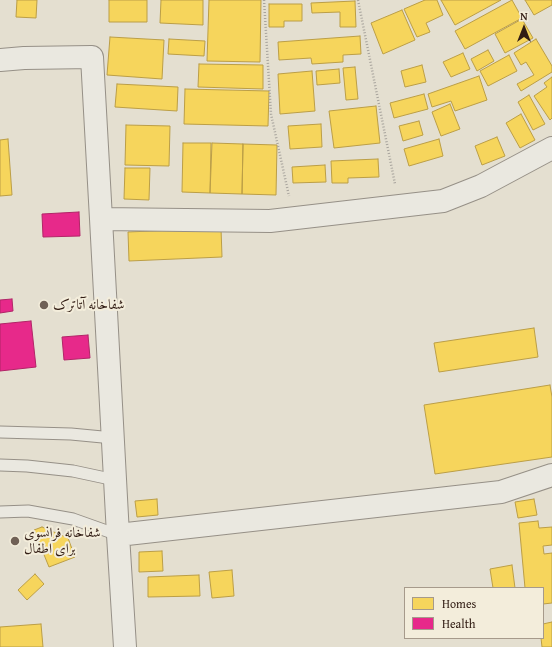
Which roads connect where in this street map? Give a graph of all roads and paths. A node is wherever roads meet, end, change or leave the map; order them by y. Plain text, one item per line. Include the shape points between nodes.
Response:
1 (264, 0) edge
2 (358, 0) edge
3 (0, 60) edge
4 (552, 148) edge
5 (400, 206) junction
6 (293, 218) junction
7 (101, 219) junction
8 (0, 432) edge
9 (113, 438) junction
10 (0, 465) edge
11 (552, 475) edge
12 (115, 480) junction
13 (0, 512) edge
14 (118, 535) junction
15 (125, 647) edge

1 - 6 path via 271,114
2 - 5 path
3 - 7 street via 92,57
4 - 5 street via 481,186 443,201
5 - 6 street
6 - 7 street via 270,221
7 - 9 street
8 - 9 lane
9 - 12 street
10 - 12 lane via 73,471
11 - 14 street via 501,492
12 - 14 street
13 - 14 lane via 28,512 73,519
14 - 15 street

